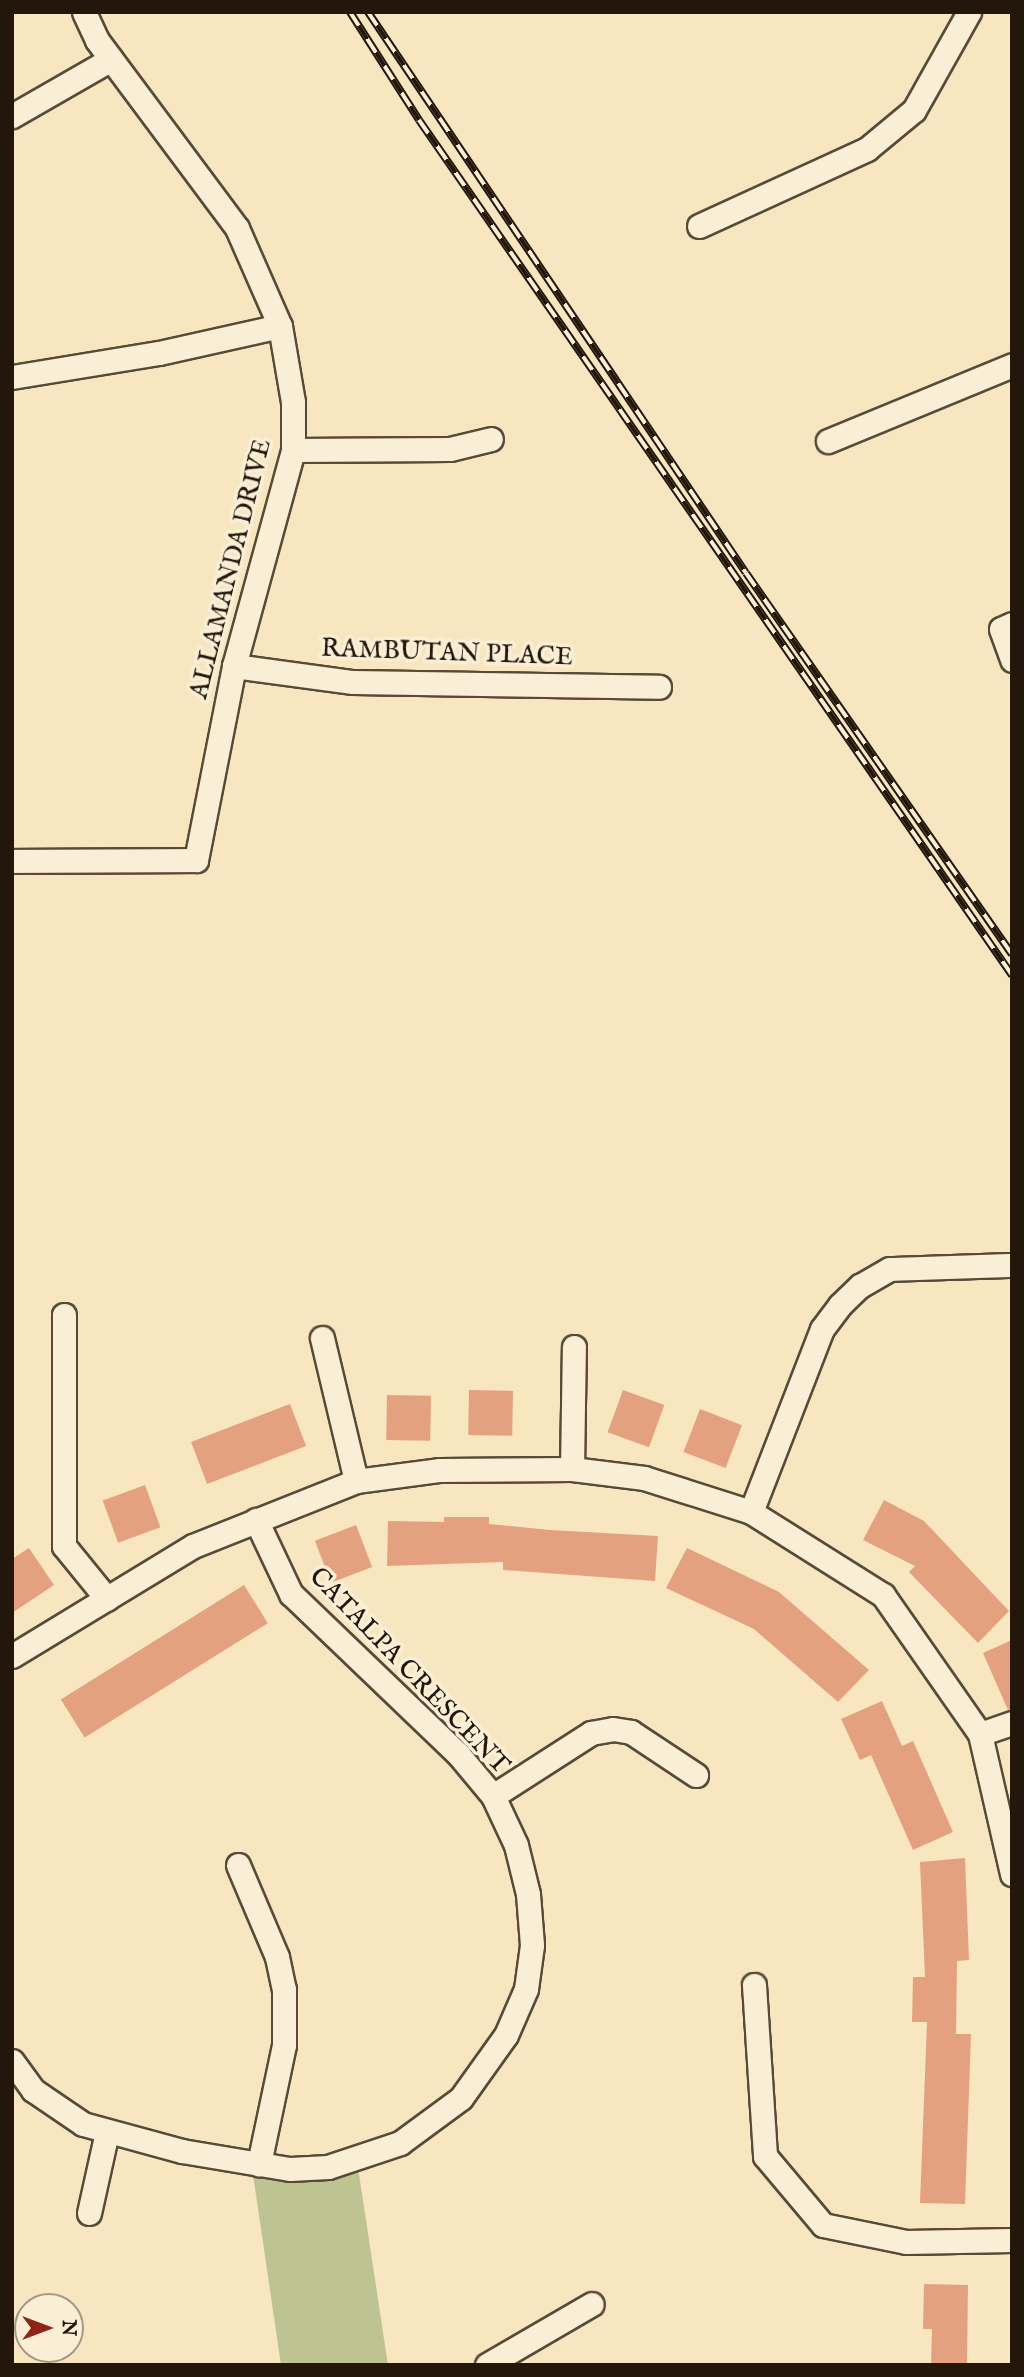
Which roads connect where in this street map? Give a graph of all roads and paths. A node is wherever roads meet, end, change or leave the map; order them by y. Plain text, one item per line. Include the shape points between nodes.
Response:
1 (84, 12) edge
2 (969, 12) edge
3 (111, 59) junction
4 (12, 116) edge
5 (699, 226) dead end
6 (280, 326) junction
7 (1012, 365) edge
8 (12, 377) edge
9 (491, 439) dead end
10 (828, 441) dead end
11 (293, 450) junction
12 (1012, 625) edge
13 (1012, 660) edge
14 (234, 666) junction
15 (659, 687) dead end
16 (12, 862) edge
17 (1012, 1265) edge
18 (64, 1315) dead end
19 (321, 1338) dead end
20 (574, 1347) dead end
21 (572, 1469) junction
22 (356, 1482) junction
23 (751, 1512) junction
24 (256, 1520) junction
25 (107, 1599) junction
26 (12, 1656) edge
27 (1012, 1723) edge
28 (980, 1734) junction
29 (696, 1775) dead end
30 (494, 1796) junction
31 (238, 1865) dead end
32 (1012, 1874) edge
33 (754, 1984) dead end
34 (12, 2061) edge
35 (107, 2132) junction
36 (259, 2164) junction
37 (89, 2213) dead end
38 (1012, 2240) edge
39 (592, 2304) dead end
40 (487, 2365) edge

1 - 3 street, ALLAMANDA DRIVE
2 - 5 street via 914,110 867,149
3 - 4 street
3 - 6 street, ALLAMANDA DRIVE via 237,228
6 - 8 street via 159,353
6 - 11 street, ALLAMANDA DRIVE via 293,402
7 - 10 street
9 - 11 street via 426,451
11 - 14 street, ALLAMANDA DRIVE
12 - 13 street via 1001,629
14 - 15 street, RAMBUTAN PLACE via 353,682
14 - 16 street, ALLAMANDA DRIVE via 196,860
17 - 23 street via 890,1269 839,1305 822,1329
18 - 25 street via 64,1546
19 - 22 street
20 - 21 street
21 - 22 street via 440,1470
21 - 23 street via 670,1484
22 - 24 street
23 - 28 street via 883,1595
24 - 25 street via 193,1546
24 - 30 street, CATALPA CRESCENT via 291,1594 458,1755
25 - 26 street
27 - 28 street
28 - 32 street
29 - 30 street via 631,1731 613,1729 591,1733
30 - 36 street, CATALPA CRESCENT via 516,1846 528,1894 532,1945 526,1989 489,2064 461,2098 400,2143 328,2166 289,2169
31 - 36 street via 277,1957 284,1989 284,2045
33 - 38 street via 765,2156 823,2225 906,2242
34 - 35 street, CATALPA CRESCENT via 33,2090 56,2109
35 - 36 street, CATALPA CRESCENT
35 - 37 street
39 - 40 street

